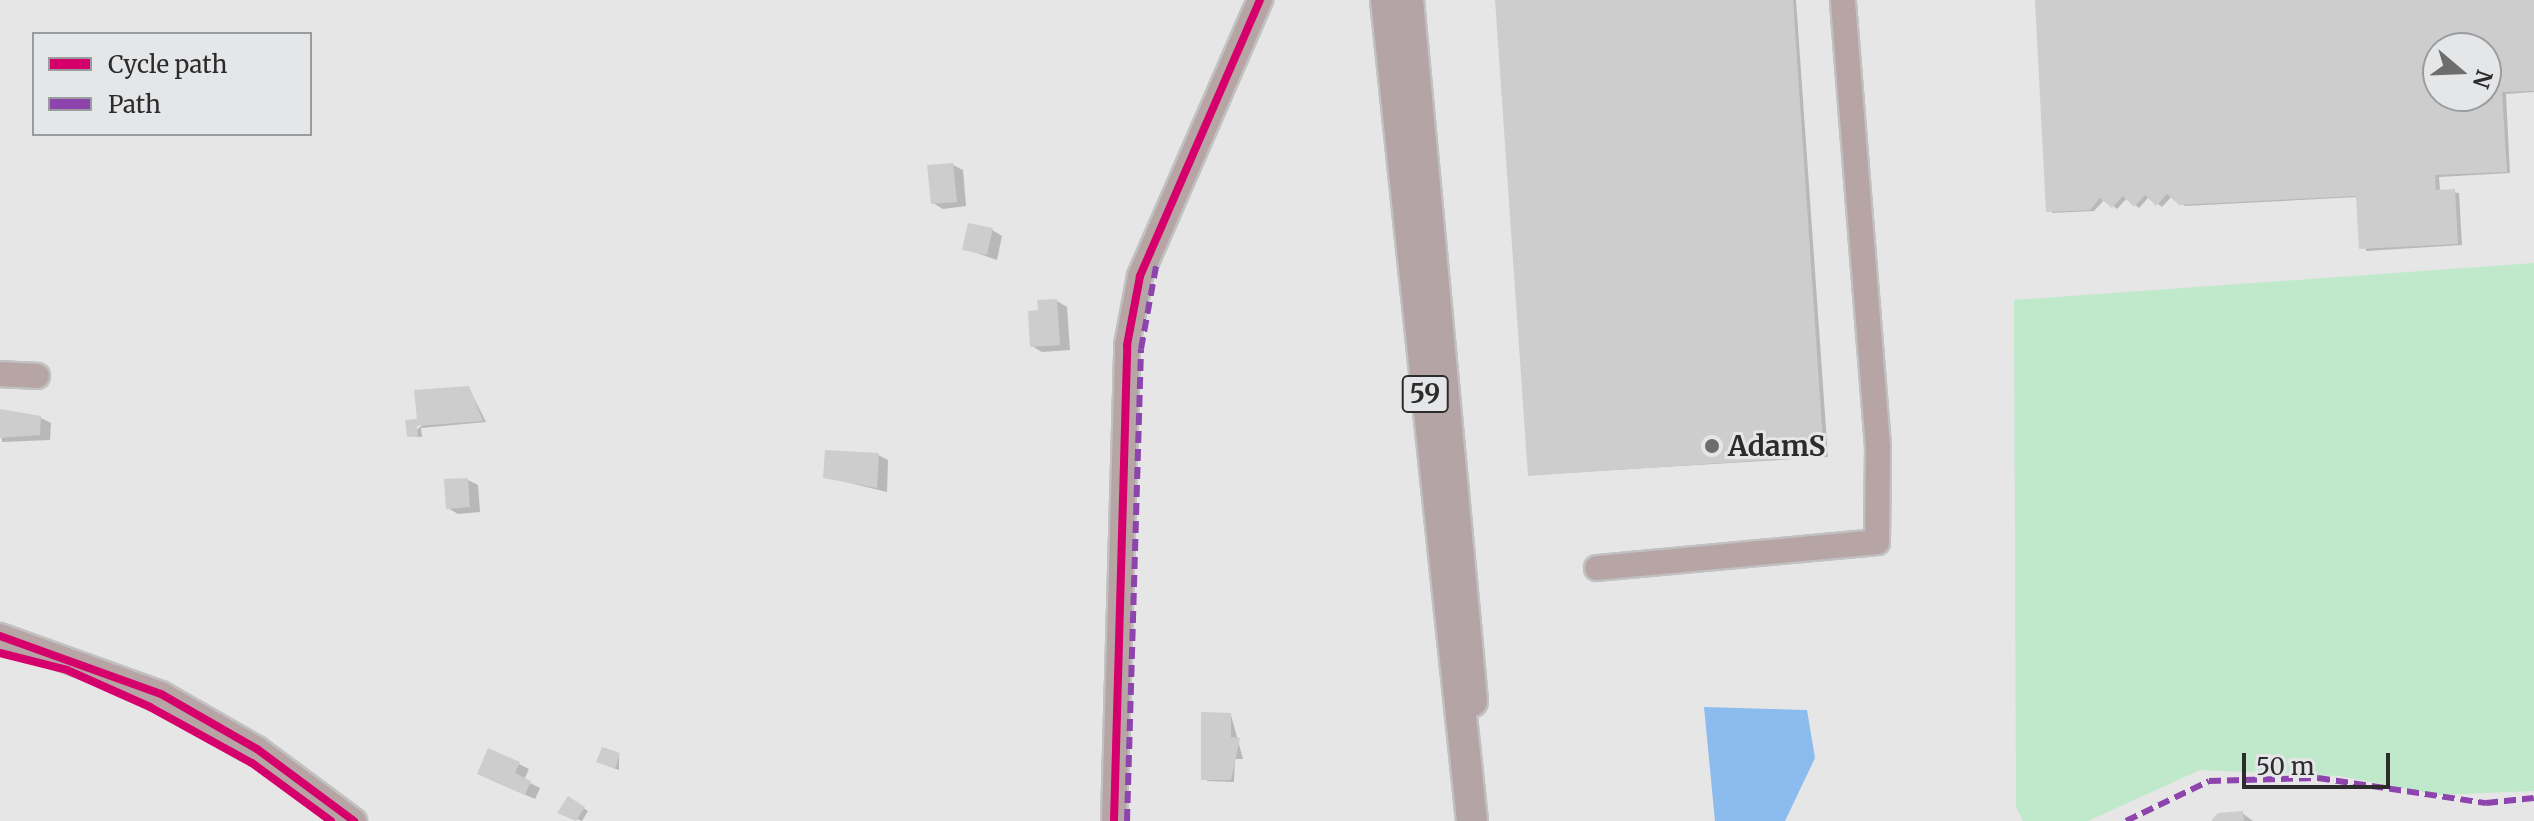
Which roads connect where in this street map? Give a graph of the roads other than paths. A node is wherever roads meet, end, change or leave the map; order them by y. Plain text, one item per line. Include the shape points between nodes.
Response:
1 (1260, 0) edge
2 (1386, 0) edge
3 (1408, 0) edge
4 (1843, 0) edge
5 (0, 374) edge
6 (37, 376) dead end
7 (1597, 568) dead end
8 (0, 636) edge
9 (1469, 787) junction
10 (354, 821) edge
11 (1114, 821) edge
12 (1472, 821) edge

1 - 11 street via 1140,276 1127,345
2 - 9 main road, 59
3 - 9 main road, 59 via 1473,647
4 - 7 street via 1878,447 1877,542
5 - 6 street
8 - 10 street via 172,700 289,770
9 - 12 main road, 59

